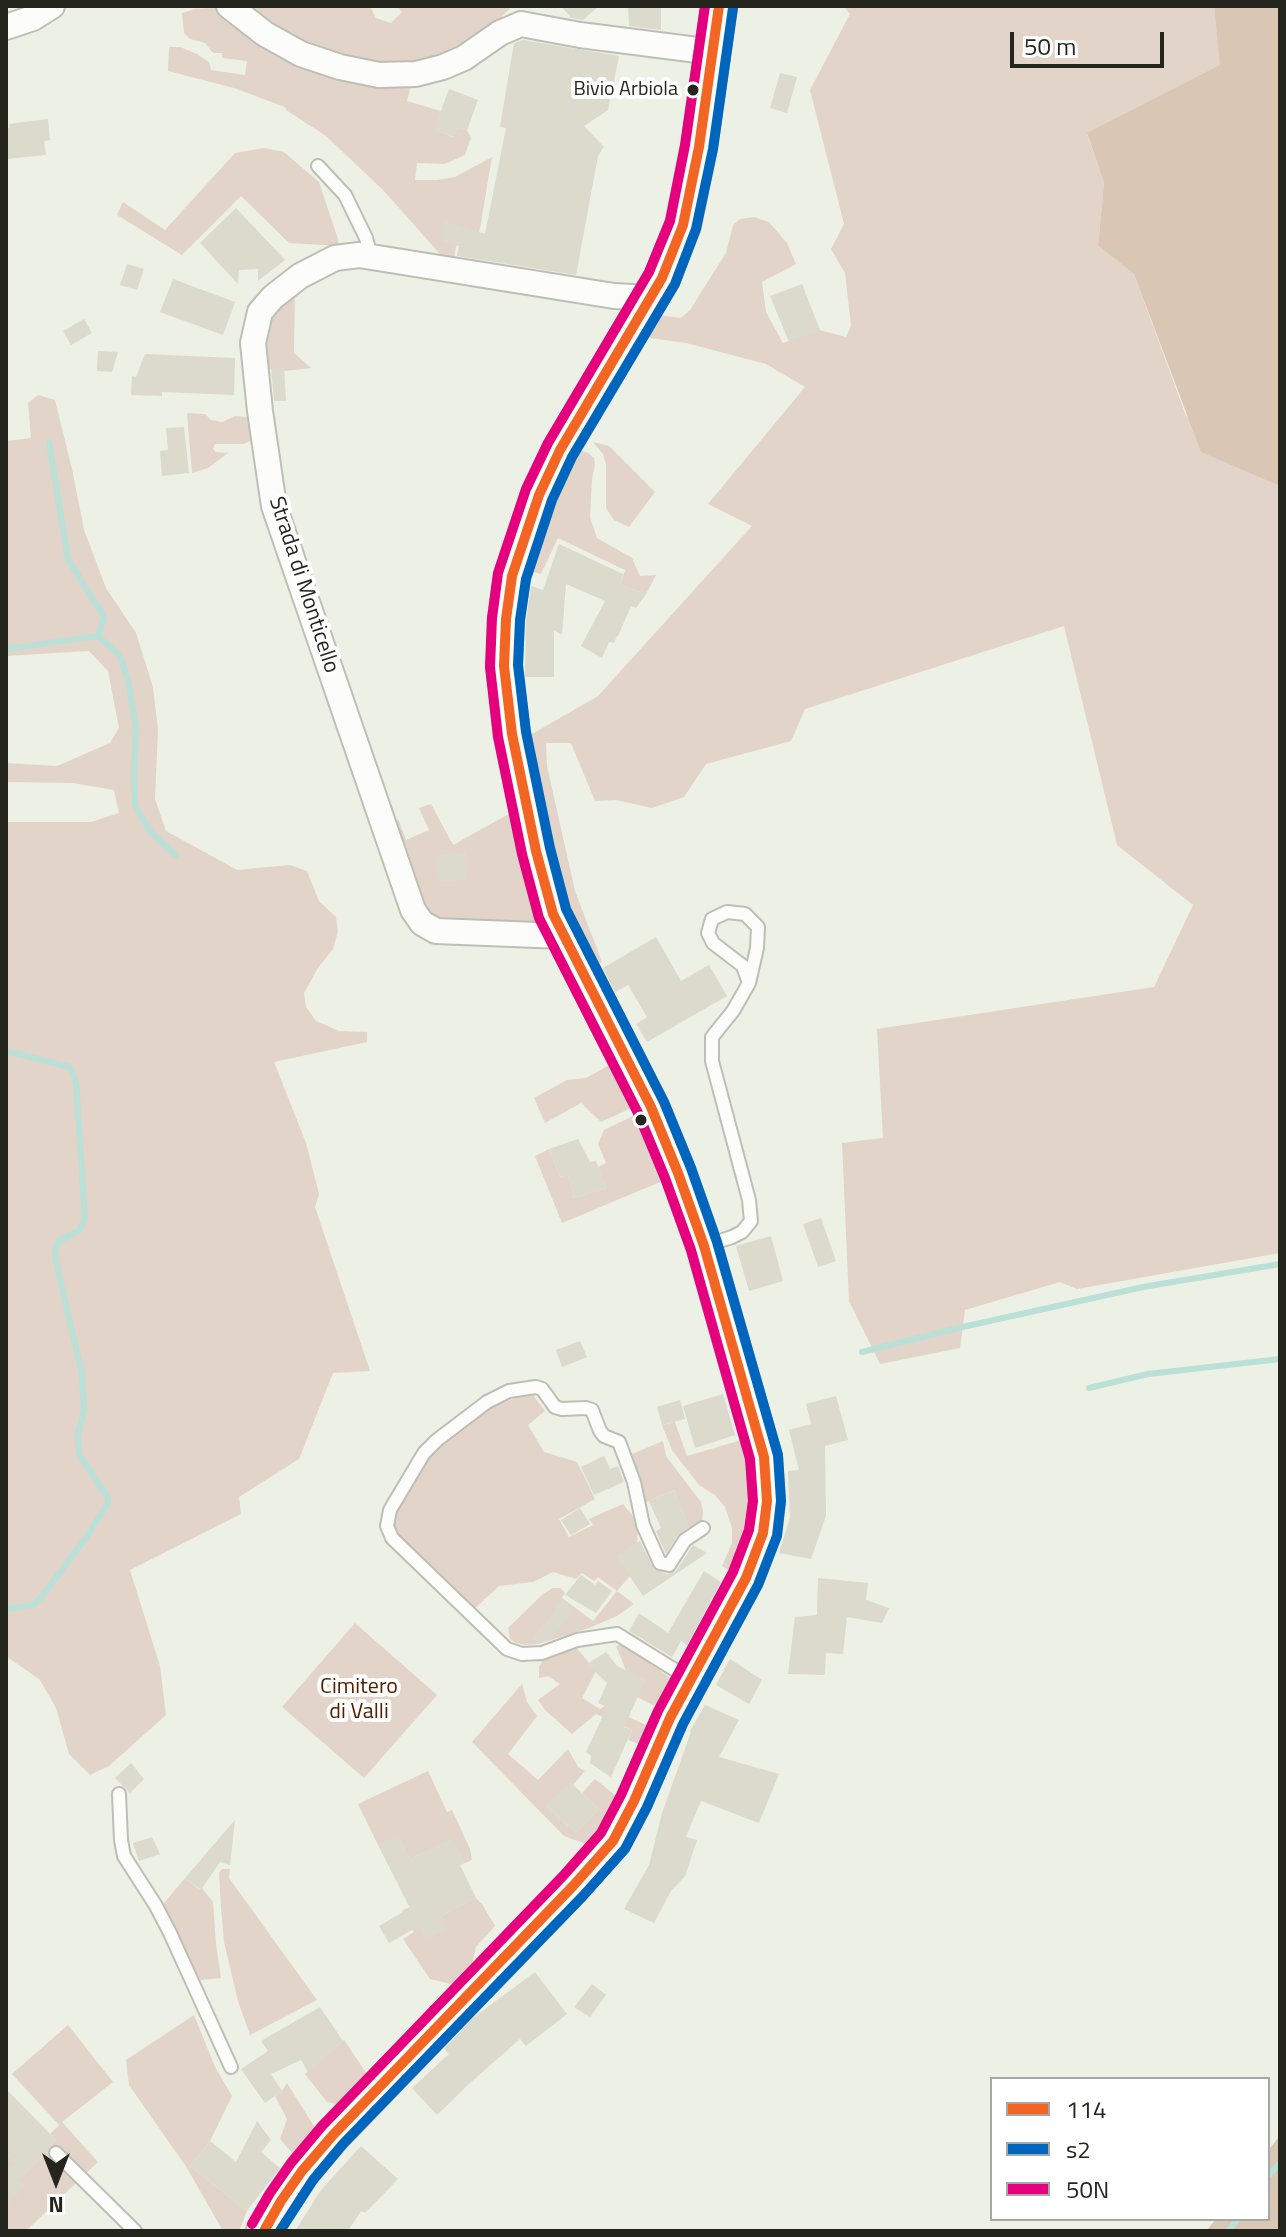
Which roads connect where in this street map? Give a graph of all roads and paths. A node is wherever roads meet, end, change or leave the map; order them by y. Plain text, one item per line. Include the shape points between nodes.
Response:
1 (52, 6) edge
2 (229, 6) edge
3 (719, 6) edge
4 (6, 27) edge
5 (713, 52) junction
6 (318, 166) dead end
7 (371, 257) junction
8 (651, 298) junction
9 (562, 936) junction
10 (749, 983) junction
11 (704, 1246) junction
12 (703, 1528) dead end
13 (691, 1679) junction
14 (119, 1794) dead end
15 (231, 2067) dead end
16 (56, 2153) dead end
17 (135, 2231) edge
18 (264, 2231) edge

1 - 4 street
2 - 5 street via 301,54 379,75 443,67 523,19 580,35
3 - 5 main road
5 - 8 main road via 689,203 675,250
6 - 7 lane via 345,195
7 - 8 street, Strada di Monticello
7 - 9 street, Strada di Monticello via 335,258 300,276 260,312 253,343 274,506 413,910 436,931
8 - 9 main road via 551,468 520,549 507,605 504,666 511,723 542,876
9 - 11 main road via 651,1107
10 - 10 lane via 743,966 708,933 712,919 727,912 745,914 758,927
10 - 11 lane via 712,1037 712,1061 751,1221 742,1232
11 - 13 main road via 758,1431 767,1501 751,1567
12 - 13 lane via 685,1540 669,1565 660,1563 619,1442 604,1436 592,1410 555,1407 536,1387 509,1391 487,1402 437,1440 390,1510 387,1526 392,1538 507,1649 542,1653 577,1640 617,1634
13 - 18 main road via 613,1841 333,2135 302,2171
14 - 15 lane via 124,1856 170,1933
16 - 17 lane

